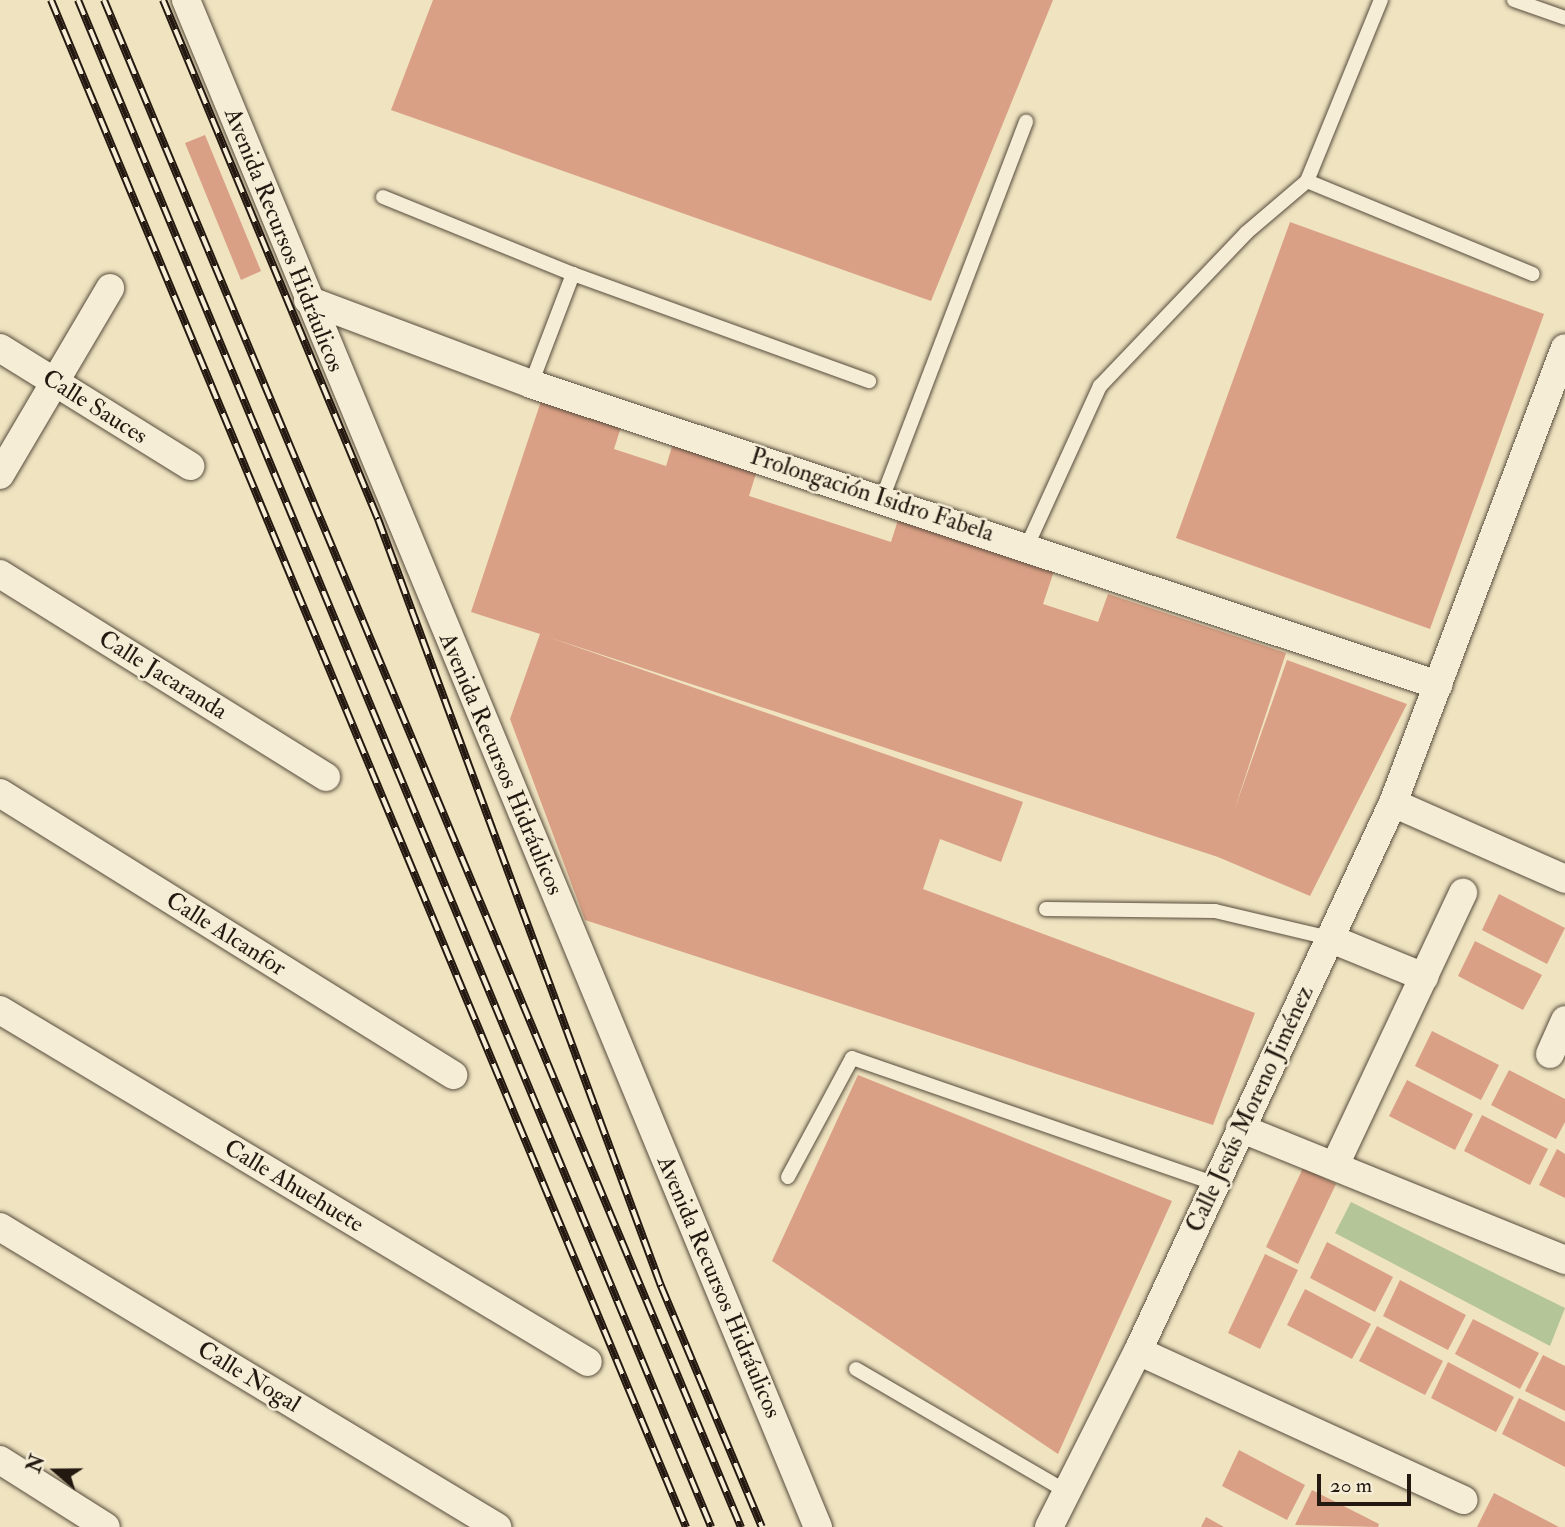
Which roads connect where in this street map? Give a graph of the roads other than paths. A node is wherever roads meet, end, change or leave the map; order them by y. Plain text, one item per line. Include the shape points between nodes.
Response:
1 (186, 0) edge
2 (1381, 0) edge
3 (1514, 0) edge
4 (1565, 18) edge
5 (1026, 122) dead end
6 (1307, 181) junction
7 (383, 197) dead end
8 (573, 274) junction
9 (1532, 274) dead end
10 (110, 288) dead end
11 (308, 300) junction
12 (0, 348) edge
13 (1565, 348) edge
14 (869, 381) dead end
15 (57, 384) junction
16 (531, 384) junction
17 (190, 466) dead end
18 (0, 475) edge
19 (882, 499) junction
20 (1027, 546) junction
21 (0, 573) edge
22 (1438, 685) junction
23 (326, 776) dead end
24 (0, 793) edge
25 (1393, 803) junction
26 (1565, 879) edge
27 (1463, 893) dead end
28 (1046, 909) dead end
29 (1329, 938) junction
30 (1424, 977) junction
31 (0, 1010) edge
32 (1565, 1020) edge
33 (1550, 1054) dead end
34 (453, 1075) dead end
35 (1240, 1128) junction
36 (1335, 1165) junction
37 (788, 1177) dead end
38 (1215, 1184) junction
39 (0, 1227) edge
40 (1565, 1260) edge
41 (1138, 1351) junction
42 (588, 1362) dead end
43 (856, 1369) dead end
44 (0, 1460) edge
45 (1067, 1492) junction
46 (1463, 1500) dead end
47 (106, 1527) edge
48 (497, 1527) edge
49 (818, 1527) edge
50 (1049, 1527) edge

1 - 11 street, Avenida Recursos Hidráulicos
2 - 6 lane
3 - 4 lane
5 - 19 lane
6 - 9 lane
6 - 20 lane via 1246,233 1100,386
7 - 8 lane
8 - 14 lane
8 - 16 lane
10 - 15 street
11 - 16 street, Prolongación Isidro Fabela
11 - 49 street, Avenida Recursos Hidráulicos
12 - 15 street, Calle Sauces
13 - 22 street, Calle Jesús Moreno Jiménez
15 - 17 street, Calle Sauces
15 - 18 street
16 - 19 street, Prolongación Isidro Fabela
19 - 20 street, Prolongación Isidro Fabela
20 - 22 street, Prolongación Isidro Fabela
21 - 23 street, Calle Jacaranda
22 - 25 street, Calle Jesús Moreno Jiménez
24 - 34 street, Calle Alcanfor
25 - 26 street
25 - 29 street, Calle Jesús Moreno Jiménez
27 - 30 street
28 - 29 lane via 1214,911
29 - 30 street
29 - 35 street, Calle Jesús Moreno Jiménez
30 - 36 street
31 - 42 street, Calle Ahuehuete
32 - 33 street
35 - 36 street
35 - 38 street, Calle Jesús Moreno Jiménez
36 - 40 street
37 - 38 lane via 852,1058
38 - 41 street, Calle Jesús Moreno Jiménez
39 - 48 street, Calle Nogal
41 - 45 street, Calle Jesús Moreno Jiménez
41 - 46 street
43 - 45 lane
44 - 47 street
45 - 50 street, Calle Jesús Moreno Jiménez

